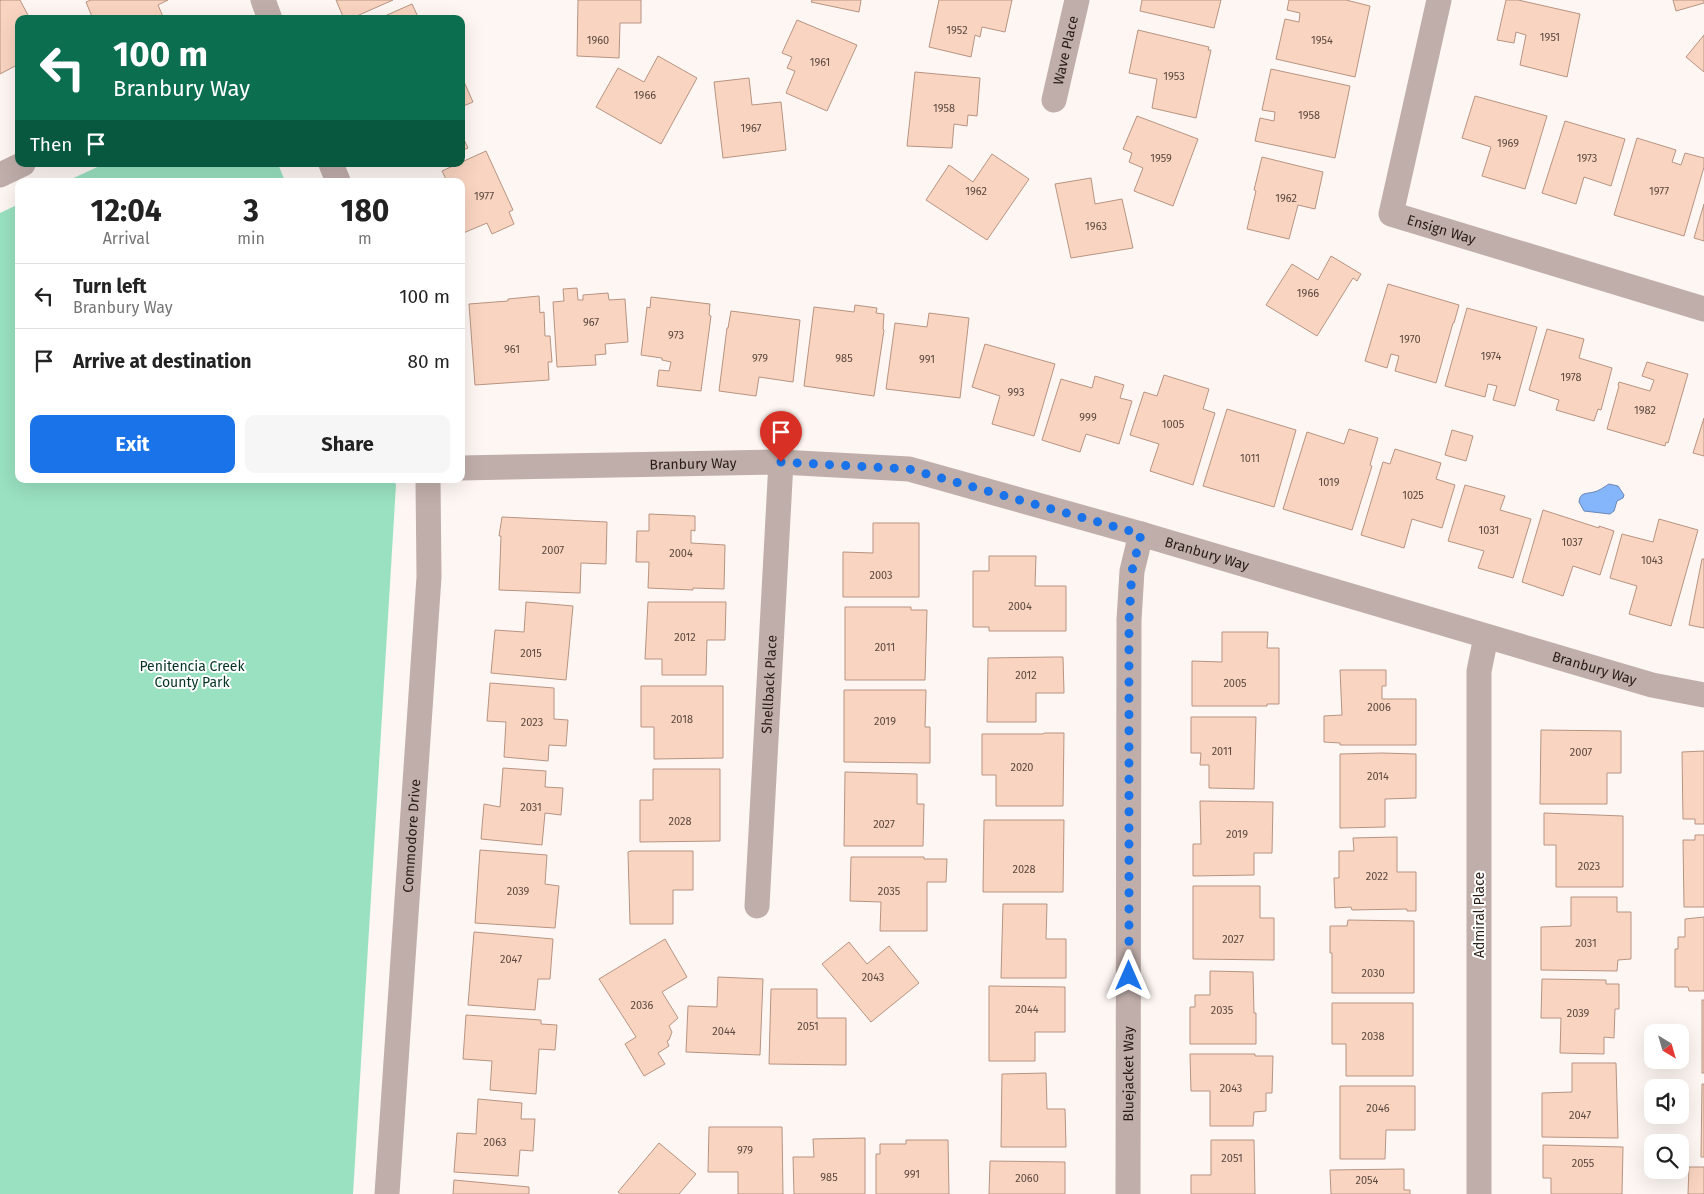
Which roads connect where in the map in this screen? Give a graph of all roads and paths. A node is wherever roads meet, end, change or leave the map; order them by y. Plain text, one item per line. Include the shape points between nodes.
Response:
1 (263, 0) edge
2 (1077, 0) edge
3 (1439, 0) edge
4 (269, 15) edge
5 (1054, 100) dead end
6 (17, 167) edge
7 (0, 175) edge
8 (1704, 310) edge
9 (781, 462) junction
10 (465, 468) edge
11 (428, 483) edge
12 (1141, 534) junction
13 (1486, 637) junction
14 (1704, 695) edge
15 (757, 906) dead end
16 (387, 1194) edge
17 (1128, 1194) edge
18 (1479, 1194) edge

1 - 4 street
2 - 5 street, Wave Place
3 - 8 street, Ensign Way via 1390,214
6 - 7 street
9 - 10 street, Branbury Way
9 - 12 street, Branbury Way via 909,469
9 - 15 street, Shellback Place
11 - 16 street, Commodore Drive via 429,577
12 - 13 street, Branbury Way
12 - 17 street, Bluejacket Way via 1132,571 1129,620
13 - 14 street, Branbury Way via 1652,685
13 - 18 street, Admiral Place via 1478,671

